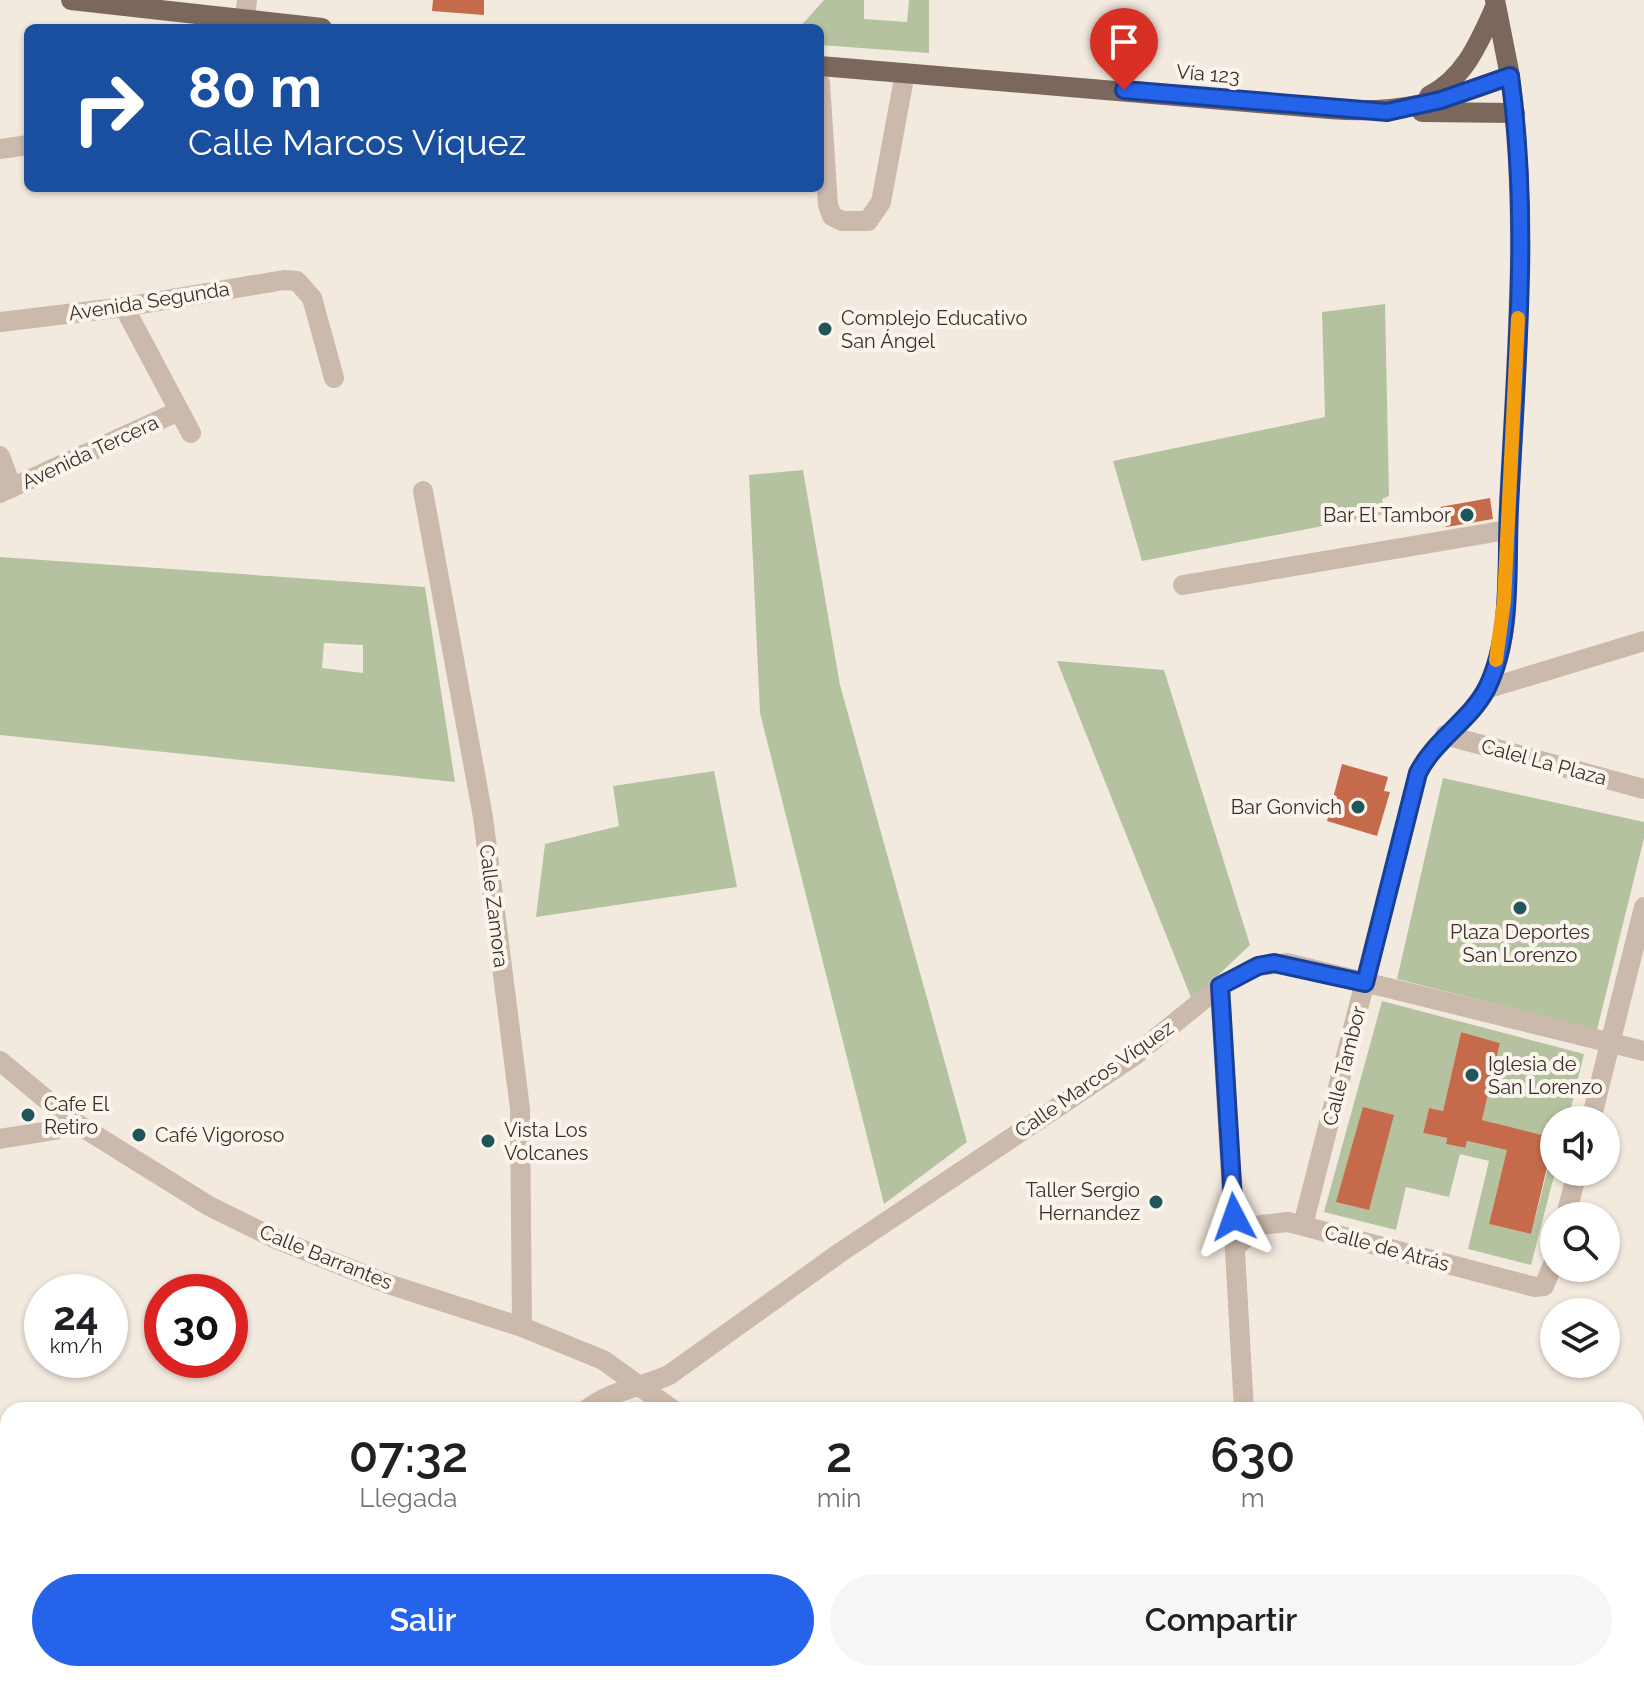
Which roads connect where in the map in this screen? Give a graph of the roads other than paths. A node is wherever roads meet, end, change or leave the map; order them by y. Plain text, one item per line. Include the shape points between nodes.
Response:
1 (71, 0) edge
2 (1496, 2) edge
3 (246, 9) edge
4 (306, 24) edge
5 (824, 66) edge
6 (905, 73) junction
7 (1510, 76) junction
8 (1398, 111) junction
9 (1515, 113) junction
10 (824, 144) edge
11 (24, 146) edge
12 (0, 149) edge
13 (124, 307) junction
14 (0, 322) edge
15 (334, 378) dead end
16 (179, 411) junction
17 (191, 433) dead end
18 (0, 456) edge
19 (6, 490) edge
20 (423, 491) dead end
21 (1507, 530) junction
22 (1183, 585) dead end
23 (1644, 641) edge
24 (1486, 689) junction
25 (1445, 735) junction
26 (1644, 789) edge
27 (1644, 907) edge
28 (1365, 983) junction
29 (1220, 986) junction
30 (1610, 1045) junction
31 (1644, 1051) edge
32 (0, 1061) edge
33 (1595, 1106) edge
34 (71, 1120) junction
35 (0, 1139) edge
36 (1303, 1225) junction
37 (1236, 1246) junction
38 (1546, 1282) edge
39 (522, 1327) junction
40 (641, 1388) junction
41 (598, 1402) edge
42 (661, 1402) edge
43 (1244, 1402) edge

1 - 3 main road
2 - 7 main road
2 - 8 main road via 1465,67 1434,93
3 - 4 main road
5 - 6 main road, Vía 123
6 - 8 main road, Vía 123
6 - 10 street via 881,202 868,221 832,216
7 - 8 main road, Vía 123
7 - 9 street, Calle Tambor
8 - 9 main road
9 - 21 street, Calle Tambor via 1518,308
11 - 12 street
13 - 14 street, Avenida Segunda
13 - 15 street, Avenida Segunda via 297,281 312,298
13 - 16 street
16 - 17 street
16 - 19 street, Avenida Tercera
18 - 19 street
20 - 39 street, Calle Zamora via 483,817 518,1094
21 - 22 street
21 - 24 street, Calle Tambor via 1498,655
23 - 24 street
24 - 25 street, Calle Tambor
25 - 26 street, Calel La Plaza
25 - 28 street, Calle Tambor via 1418,773
27 - 30 street
28 - 29 street, Calle Marcos Víquez via 1274,963
28 - 30 street, Calle Marcos Víquez
28 - 36 street, Calle Tambor
29 - 37 street
29 - 40 street, Calle Marcos Víquez via 1134,1056 841,1252 669,1375
30 - 31 street, Calle Marcos Víquez
30 - 33 street
32 - 34 street, Calle Barrantes
34 - 35 street via 55,1130
34 - 39 street, Calle Barrantes via 209,1206 276,1239 388,1284
36 - 37 street, Calle de Atrás via 1261,1225
36 - 38 street, Calle de Atrás via 1535,1287
37 - 43 street
39 - 40 street, Calle Barrantes via 603,1360
40 - 41 street, Calle Marcos Víquez via 613,1392
40 - 42 street, Calle Barrantes

